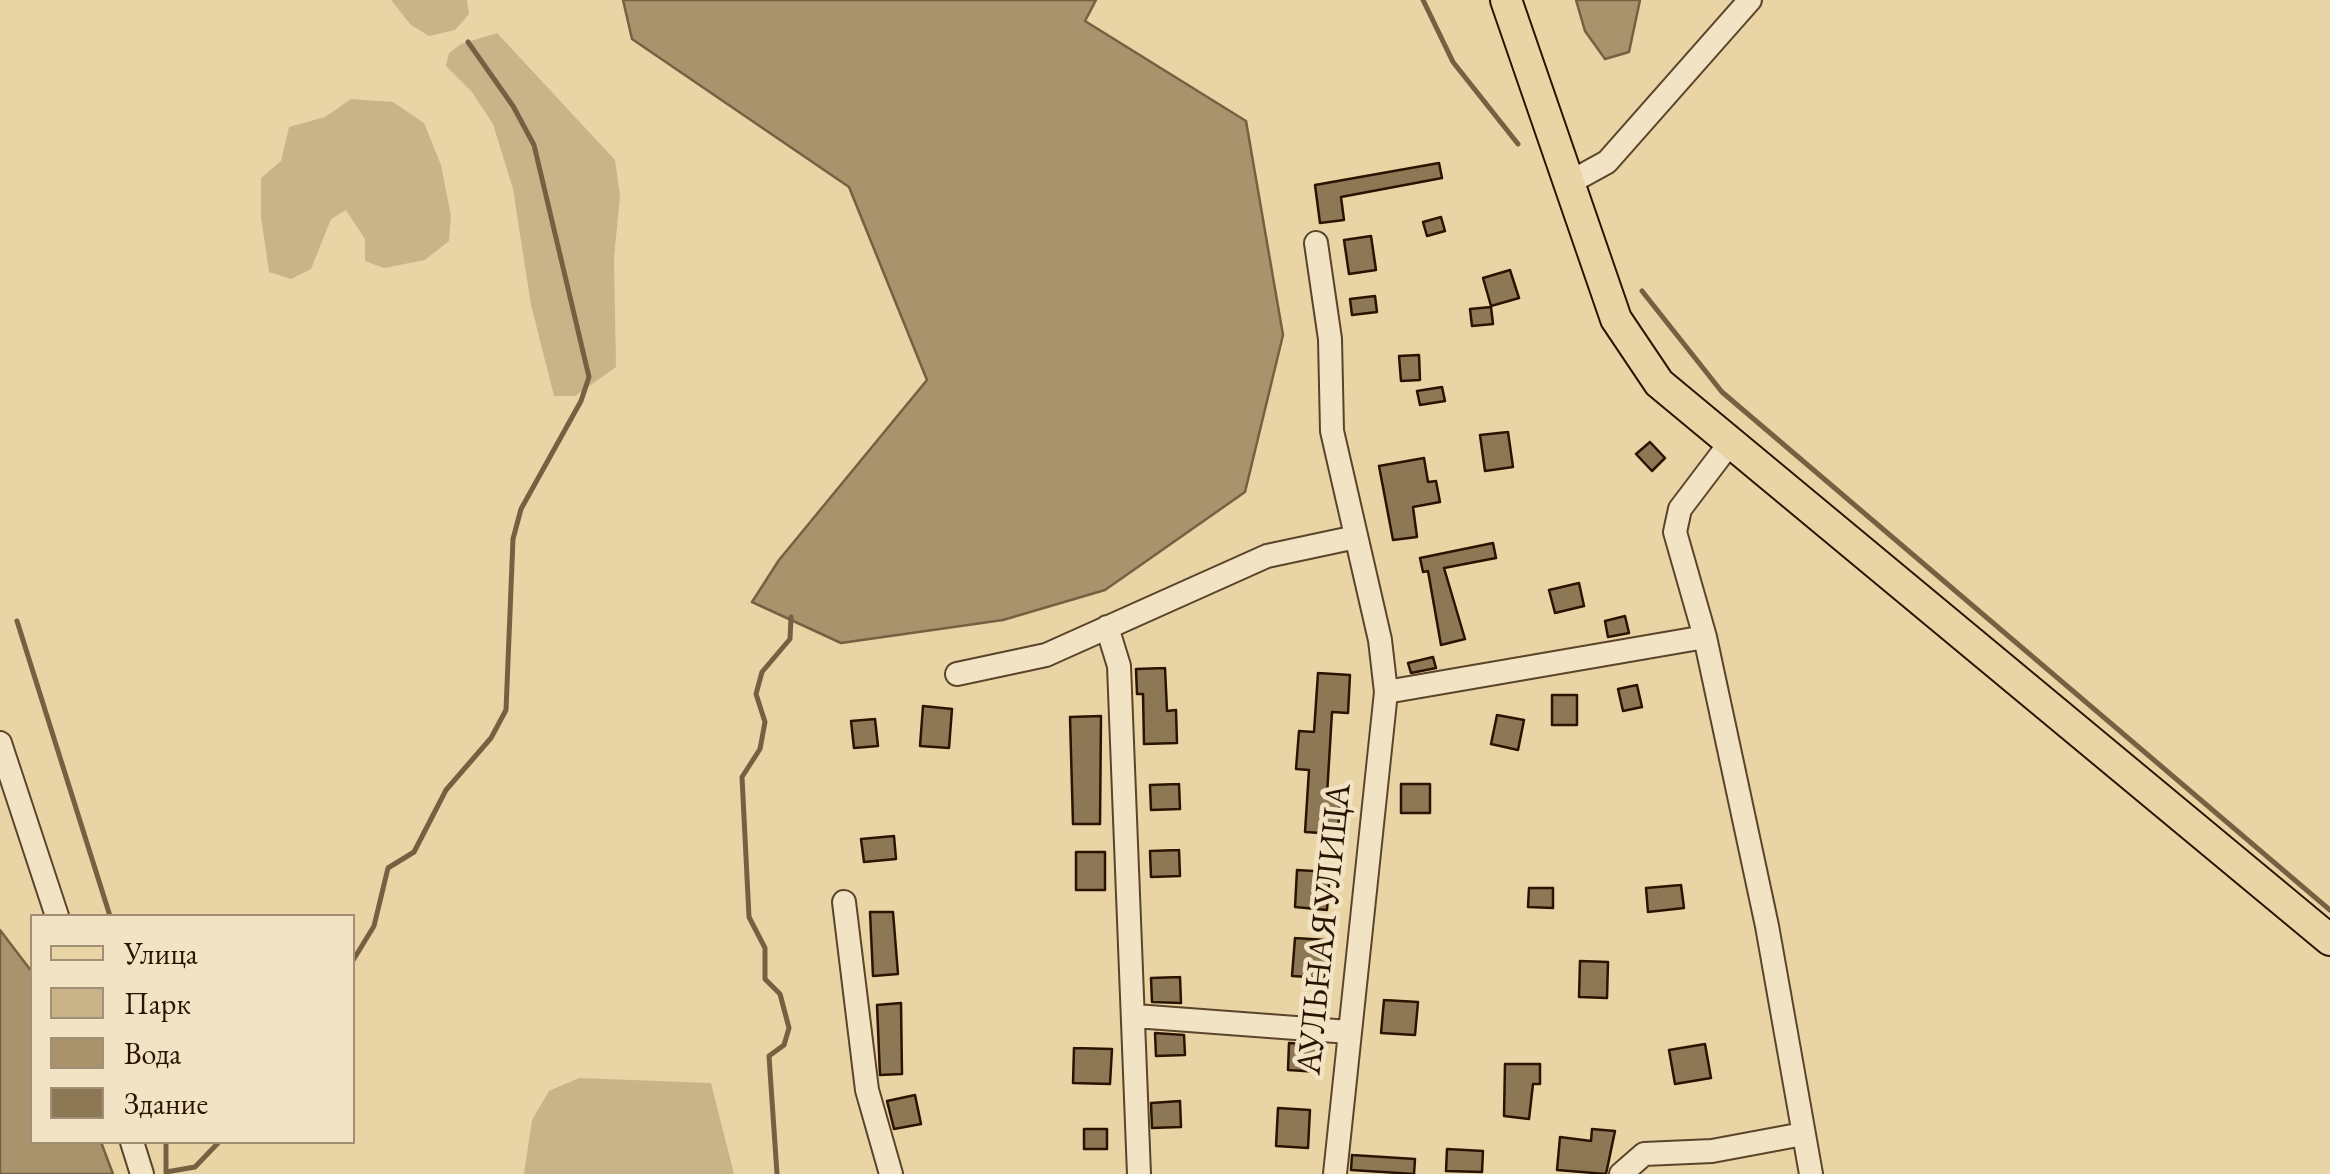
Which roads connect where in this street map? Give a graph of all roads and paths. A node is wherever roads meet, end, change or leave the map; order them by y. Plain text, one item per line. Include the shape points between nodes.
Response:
1 (1506, 0) edge
2 (1750, 0) edge
3 (1566, 184) junction
4 (1316, 244) dead end
5 (1730, 442) junction
6 (1356, 538) junction
7 (1107, 627) junction
8 (1705, 636) junction
9 (957, 674) dead end
10 (1386, 692) junction
11 (0, 743) edge
12 (844, 902) dead end
13 (56, 914) edge
14 (2330, 940) edge
15 (1136, 1016) junction
16 (1349, 1032) junction
17 (1803, 1134) junction
18 (133, 1144) edge
19 (142, 1174) edge
20 (890, 1174) edge
21 (1139, 1174) edge
22 (1334, 1174) edge
23 (1621, 1174) edge
24 (1810, 1174) edge

1 - 3 main road
2 - 3 street via 1607,162
3 - 5 main road via 1626,340 1660,383
4 - 6 street, АУЛЬНАЯ УЛИЦА via 1330,339 1332,431
5 - 8 street via 1676,519 1678,548
5 - 14 main road
6 - 7 street via 1267,556
6 - 10 street, АУЛЬНАЯ УЛИЦА
7 - 9 street via 1046,656
7 - 15 street via 1119,666
8 - 10 street
8 - 17 street
10 - 16 street, АУЛЬНАЯ УЛИЦА
11 - 13 street
12 - 20 street via 866,1090
15 - 16 street
15 - 21 street
16 - 22 street, АУЛЬНАЯ УЛИЦА
17 - 23 street via 1712,1151 1644,1154
17 - 24 street
18 - 19 street

